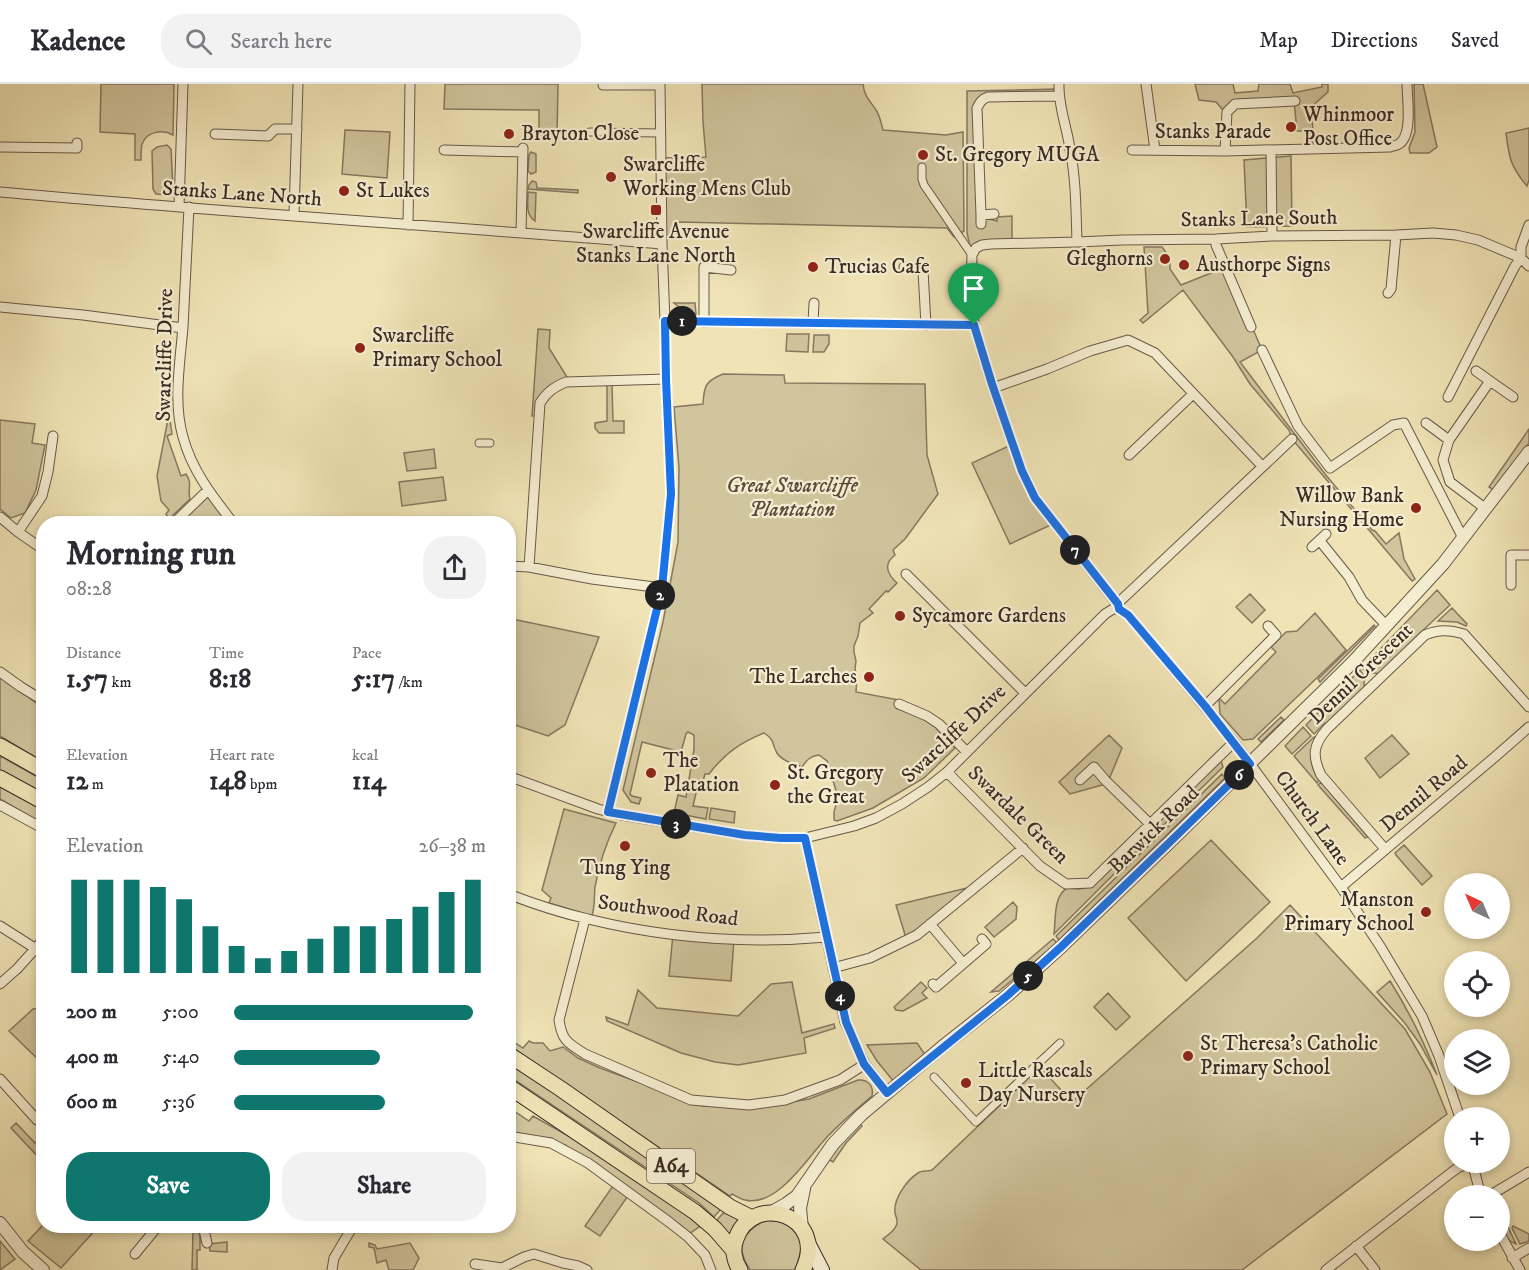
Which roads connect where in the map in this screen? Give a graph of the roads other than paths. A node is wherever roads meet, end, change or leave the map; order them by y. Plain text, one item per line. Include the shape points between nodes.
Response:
1 (183, 84) edge
2 (298, 84) edge
3 (411, 84) edge
4 (1059, 84) edge
5 (1146, 84) edge
6 (1407, 84) edge
7 (660, 85) edge
8 (603, 86) dead end
9 (1059, 96) junction
10 (1295, 101) dead end
11 (297, 129) junction
12 (590, 132) dead end
13 (660, 133) junction
14 (215, 134) dead end
15 (76, 143) dead end
16 (0, 147) edge
17 (444, 150) dead end
18 (1132, 150) dead end
19 (1155, 150) junction
20 (1271, 150) junction
21 (1225, 152) junction
22 (922, 167) dead end
23 (0, 192) edge
24 (184, 207) junction
25 (994, 214) dead end
26 (294, 215) junction
27 (408, 225) junction
28 (1529, 225) edge
29 (521, 233) junction
30 (1396, 235) junction
31 (1272, 236) junction
32 (1216, 239) junction
33 (1077, 242) junction
34 (662, 244) junction
35 (972, 255) junction
36 (1521, 258) junction
37 (1529, 266) edge
38 (904, 267) dead end
39 (731, 270) dead end
40 (1388, 293) dead end
41 (814, 303) dead end
42 (0, 307) edge
43 (665, 321) junction
44 (704, 322) junction
45 (813, 324) junction
46 (926, 325) junction
47 (974, 325) junction
48 (1251, 327) dead end
49 (183, 328) junction
50 (1262, 350) dead end
51 (1476, 370) dead end
52 (666, 379) junction
53 (1490, 381) junction
54 (993, 388) junction
55 (1193, 393) junction
56 (1448, 397) dead end
57 (1513, 397) dead end
58 (1426, 423) dead end
59 (53, 436) dead end
60 (1292, 439) dead end
61 (1449, 440) junction
62 (479, 442) dead end
63 (490, 443) dead end
64 (1529, 452) edge
65 (1129, 455) dead end
66 (1262, 466) junction
67 (208, 490) junction
68 (1486, 510) junction
69 (178, 516) edge
70 (228, 516) edge
71 (0, 517) edge
72 (18, 532) junction
73 (1463, 538) junction
74 (1319, 541) dead end
75 (36, 544) edge
76 (1529, 555) edge
77 (516, 566) edge
78 (528, 567) junction
79 (906, 574) dead end
80 (1511, 585) dead end
81 (662, 588) junction
82 (1118, 606) junction
83 (1386, 625) junction
84 (1268, 626) dead end
85 (0, 672) edge
86 (1025, 693) junction
87 (36, 696) edge
88 (899, 704) dead end
89 (1205, 706) junction
90 (1529, 707) edge
91 (1529, 727) edge
92 (1234, 742) junction
93 (0, 746) edge
94 (967, 752) junction
95 (1250, 764) junction
96 (36, 766) edge
97 (947, 771) junction
98 (0, 778) edge
99 (516, 779) edge
100 (1080, 780) dead end
101 (36, 798) edge
102 (0, 805) edge
103 (608, 812) junction
104 (1150, 824) junction
105 (36, 825) edge
106 (805, 838) junction
107 (1023, 848) junction
108 (1385, 849) junction
109 (1341, 887) junction
110 (516, 897) edge
111 (585, 919) junction
112 (930, 924) junction
113 (0, 926) edge
114 (827, 937) junction
115 (982, 939) dead end
116 (36, 950) edge
117 (36, 954) edge
118 (963, 963) junction
119 (833, 968) junction
120 (0, 984) edge
121 (933, 984) dead end
122 (1060, 1043) dead end
123 (516, 1059) edge
124 (864, 1064) junction
125 (934, 1077) dead end
126 (0, 1079) edge
127 (516, 1091) edge
128 (887, 1093) junction
129 (1456, 1107) edge
130 (36, 1119) edge
131 (516, 1137) edge
132 (1529, 1172) edge
133 (1451, 1173) edge
134 (805, 1185) junction
135 (1507, 1185) edge
136 (770, 1213) junction
137 (752, 1218) junction
138 (0, 1223) edge
139 (153, 1233) edge
140 (205, 1233) edge
141 (349, 1233) edge
142 (805, 1236) junction
143 (207, 1243) dead end
144 (1356, 1246) junction
145 (1529, 1248) edge
146 (734, 1251) junction
147 (1508, 1251) edge
148 (139, 1253) dead end
149 (1512, 1258) junction
150 (475, 1264) dead end
151 (43, 1270) edge
152 (332, 1270) edge
153 (587, 1270) edge
154 (711, 1270) edge
155 (740, 1270) edge
156 (803, 1270) edge
157 (822, 1270) edge
158 (1326, 1270) edge
159 (1375, 1270) edge
160 (1520, 1270) edge

1 - 24 street, Swarcliffe Drive
2 - 11 street
3 - 27 street
4 - 9 street
5 - 19 street
6 - 20 street, Stanks Parade via 1407,134 1400,144
7 - 8 street
7 - 13 street
9 - 25 street via 988,98 977,108 981,220
9 - 33 street via 1071,149
10 - 21 street via 1235,104 1227,112
11 - 14 street via 275,129 268,136
11 - 26 street
12 - 13 street
13 - 34 street
15 - 16 street via 77,148
17 - 29 street via 523,150
18 - 19 street, Stanks Parade
19 - 21 street, Stanks Parade
20 - 21 street, Stanks Parade
20 - 31 street
22 - 35 street via 924,185
23 - 24 street, Stanks Lane North
24 - 26 street, Stanks Lane North
24 - 49 street, Swarcliffe Drive
26 - 27 street, Stanks Lane North
27 - 29 street, Stanks Lane North
28 - 36 street
29 - 34 street, Stanks Lane North
30 - 31 street, Stanks Lane South
30 - 36 street, Stanks Lane South via 1456,235
30 - 40 street
31 - 32 street, Stanks Lane South
32 - 33 street, Stanks Lane South
32 - 48 street
33 - 35 street, Stanks Lane South via 982,245
34 - 43 street
35 - 47 street, Church Lane
36 - 37 street, Stanks Lane South
36 - 56 street
38 - 46 street via 923,270
39 - 44 street via 704,267
41 - 45 street
42 - 49 street
43 - 44 street
43 - 52 street
44 - 45 street
45 - 46 street
46 - 47 street
47 - 54 street, Church Lane
49 - 67 street, Swarcliffe Drive via 180,422 192,463
50 - 73 street via 1298,426 1330,468 1393,425 1404,423
51 - 53 street
52 - 78 street via 566,382 547,393 540,403
52 - 81 street via 671,494
53 - 57 street
53 - 61 street
54 - 55 street via 1128,340 1155,353
54 - 82 street, Church Lane via 1035,498
55 - 65 street
55 - 66 street
58 - 61 street
59 - 72 street via 42,496
60 - 66 street, Swarcliffe Drive
61 - 68 street via 1443,460 1450,482
62 - 63 street
64 - 68 street, Barwick Road
66 - 82 street, Swarcliffe Drive
67 - 69 street
67 - 70 street, Swarcliffe Drive
68 - 73 street, Barwick Road
71 - 72 street
72 - 75 street
73 - 83 street, Barwick Road
74 - 83 street via 1349,577 1362,600
76 - 80 street via 1511,555
77 - 78 street
78 - 81 street
79 - 86 street
81 - 103 street
82 - 86 street, Swarcliffe Drive via 1105,614
82 - 89 street, Church Lane
83 - 95 street, Barwick Road
84 - 89 street via 1276,635
85 - 87 street
86 - 94 street, Swarcliffe Drive
88 - 94 street via 939,724
89 - 92 street, Church Lane
90 - 108 street, Dennil Crescent via 1464,634 1435,630 1425,634 1327,729 1315,750 1321,775
91 - 108 street, Dennil Road
92 - 95 street, Church Lane
92 - 104 street, Swardale Green
93 - 96 highway
94 - 97 street, Swarcliffe Drive
95 - 109 street, Church Lane
95 - 128 street, Barwick Road via 1008,995
97 - 106 street, Swarcliffe Drive via 876,818
97 - 107 street, Swardale Green
98 - 101 highway
99 - 103 street, Swarcliffe Drive
100 - 104 street via 1094,767
102 - 105 street
103 - 106 street, Swarcliffe Drive via 745,835
104 - 107 street, Swardale Green via 1090,883 1066,884
106 - 114 street
107 - 112 street
108 - 109 street, Dennil Road
109 - 129 street, Church Lane via 1422,1016
110 - 111 street, Southwood Road
111 - 114 street, Southwood Road via 599,917 673,934 716,938
111 - 124 street via 559,1020 561,1034 585,1054 692,1100 749,1105 785,1100 840,1080
112 - 118 street
112 - 119 street via 917,935 870,958
113 - 116 street
114 - 119 street
115 - 118 street via 986,944
117 - 120 street
118 - 121 street via 936,987
119 - 124 street via 846,1022
122 - 125 street via 976,1122
123 - 137 highway, A64 via 730,1207
124 - 128 street
126 - 130 street
127 - 146 highway, A64 via 695,1212
128 - 134 street, Barwick Road via 845,1130
131 - 154 street via 551,1143 588,1163 688,1237 705,1255
132 - 135 street
133 - 144 street
134 - 136 street, Barwick Road via 797,1196
134 - 142 street, Barwick Road via 800,1208
136 - 137 highway
136 - 142 highway via 794,1220
137 - 146 highway via 737,1236
138 - 151 street
139 - 148 street
140 - 143 street
141 - 152 street via 334,1258
142 - 156 highway via 808,1259
142 - 157 main road
144 - 158 street
144 - 159 street
145 - 149 street
146 - 155 highway, A64
147 - 149 street
149 - 160 street
150 - 153 street via 502,1268 534,1254

